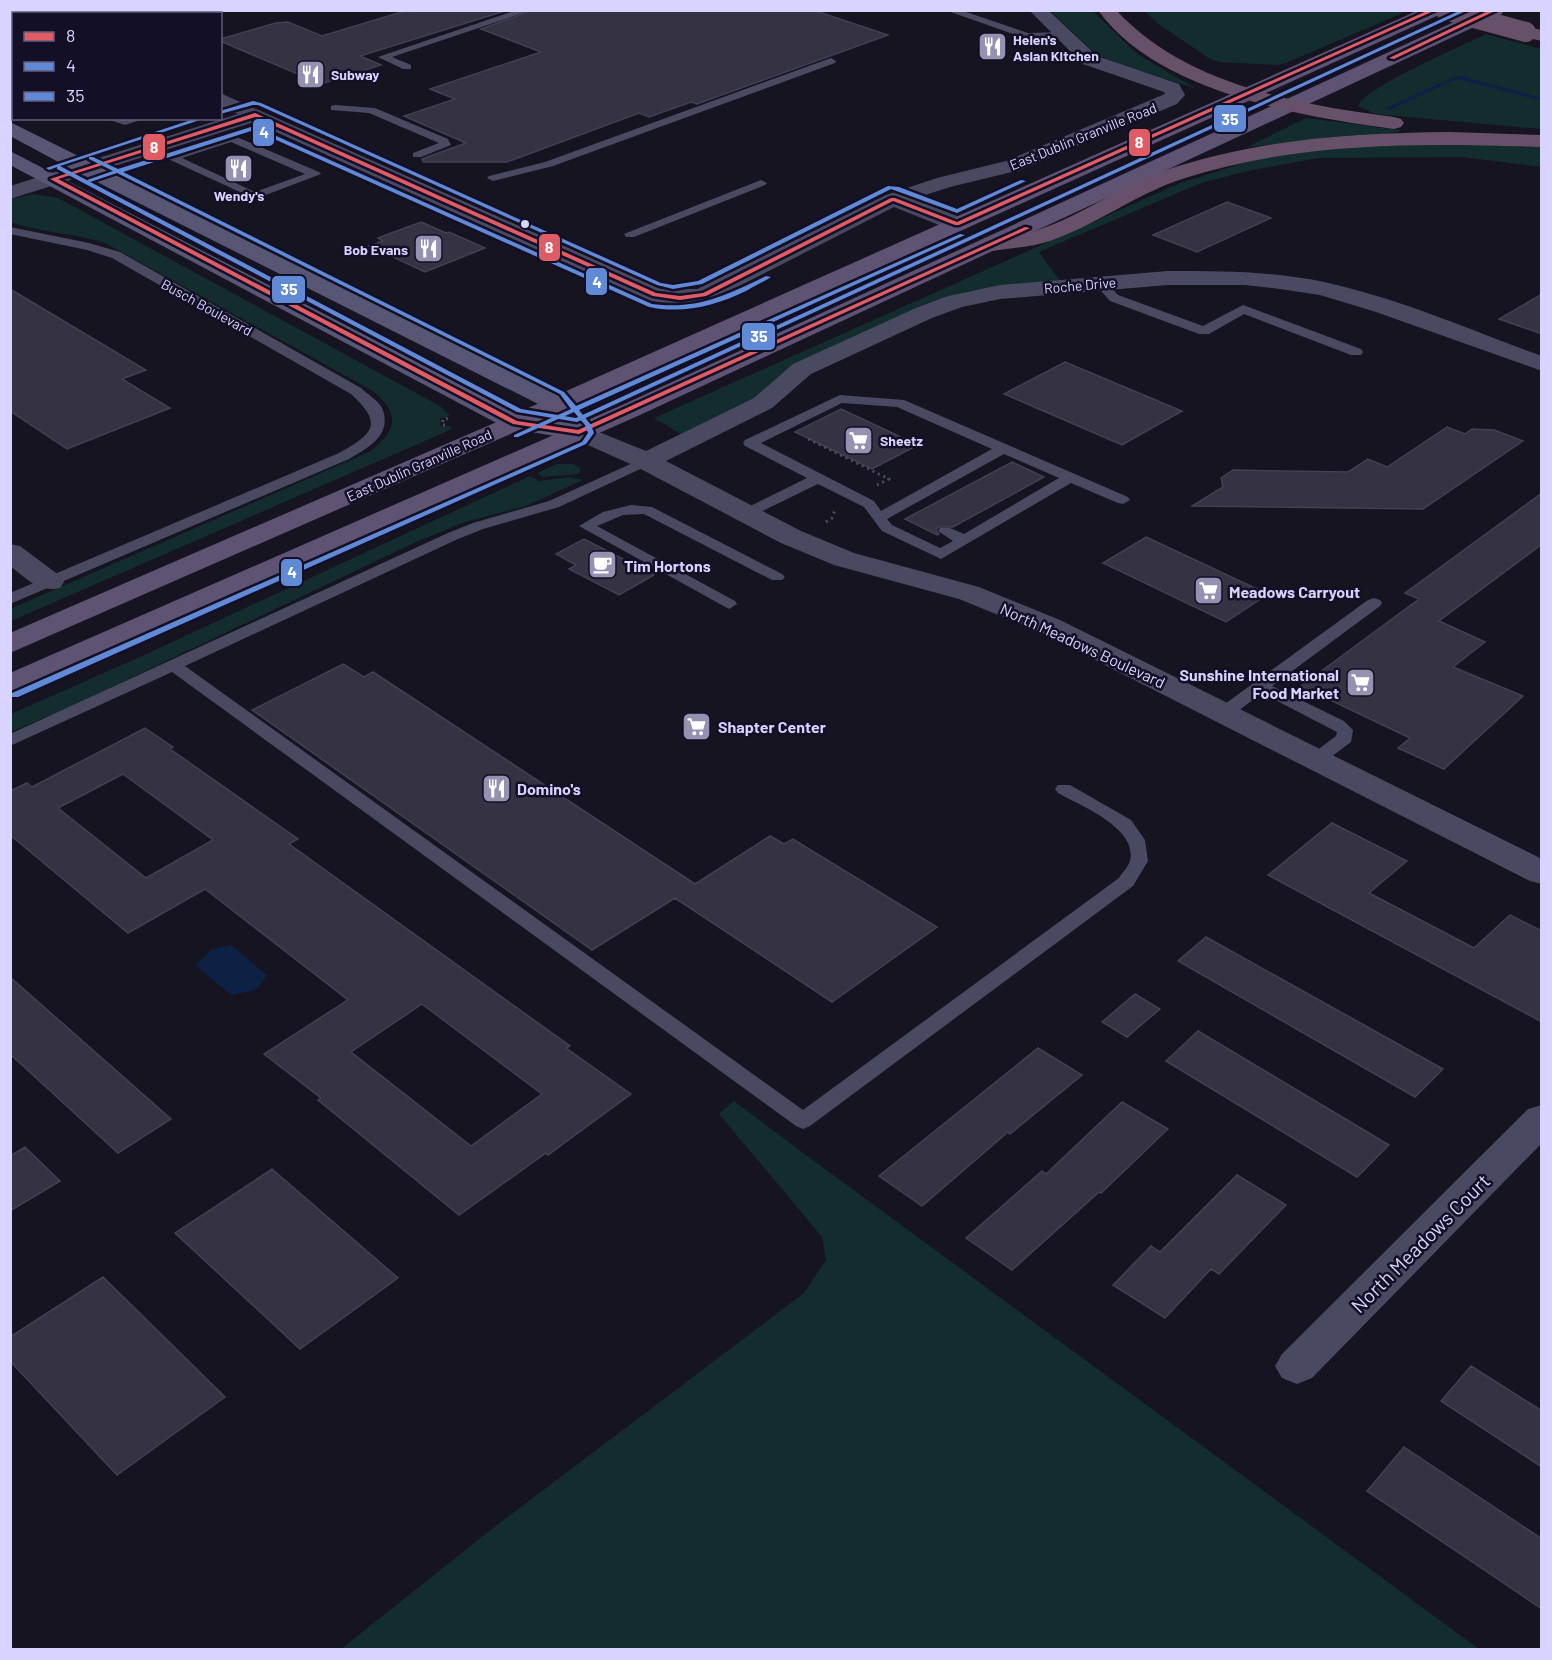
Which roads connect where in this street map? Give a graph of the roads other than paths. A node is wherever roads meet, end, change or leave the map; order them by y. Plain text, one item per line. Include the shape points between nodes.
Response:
1 (528, 10) edge
2 (949, 10) edge
3 (1037, 10) edge
4 (1106, 10) edge
5 (1435, 10) edge
6 (1445, 10) edge
7 (1496, 10) edge
8 (1534, 34) edge
9 (1063, 35) junction
10 (831, 61) dead end
11 (407, 67) dead end
12 (1249, 93) junction
13 (222, 100) edge
14 (1289, 105) junction
15 (335, 108) dead end
16 (255, 115) junction
17 (114, 120) edge
18 (135, 120) edge
19 (10, 128) edge
20 (1542, 141) edge
21 (417, 155) dead end
22 (10, 157) edge
23 (86, 169) junction
24 (315, 174) joint
25 (493, 178) dead end
26 (53, 179) junction
27 (761, 183) dead end
28 (10, 193) edge
29 (893, 199) junction
30 (957, 224) junction
31 (10, 230) edge
32 (630, 234) dead end
33 (992, 244) junction
34 (1100, 284) junction
35 (1356, 352) dead end
36 (1542, 364) edge
37 (557, 404) junction
38 (515, 423) junction
39 (579, 432) junction
40 (1004, 448) junction
41 (990, 456) junction
42 (646, 461) junction
43 (1008, 464) dead end
44 (970, 467) junction
45 (988, 475) dead end
46 (1071, 477) junction
47 (818, 478) junction
48 (1040, 479) dead end
49 (944, 482) junction
50 (1056, 486) junction
51 (960, 489) dead end
52 (1021, 490) dead end
53 (1037, 497) junction
54 (913, 499) junction
55 (1124, 500) dead end
56 (993, 505) dead end
57 (928, 506) dead end
58 (898, 507) junction
59 (747, 513) junction
60 (1010, 513) junction
61 (912, 515) dead end
62 (878, 518) junction
63 (962, 522) dead end
64 (945, 531) dead end
65 (980, 531) junction
66 (964, 540) junction
67 (10, 552) edge
68 (777, 577) dead end
69 (50, 582) junction
70 (10, 599) edge
71 (1374, 603) dead end
72 (729, 604) dead end
73 (10, 644) edge
74 (175, 667) junction
75 (10, 684) edge
76 (1260, 686) junction
77 (1224, 713) junction
78 (10, 741) edge
79 (1317, 759) junction
80 (1064, 789) dead end
81 (1542, 873) edge
82 (1542, 1119) edge
83 (1297, 1366) dead end

1 - 11 lane via 382,57
2 - 9 lane via 1027,36
3 - 9 street
4 - 12 highway via 1124,30 1161,58 1201,78
5 - 12 main road, East Dublin Granville Road
6 - 8 highway, bridge
7 - 14 main road
9 - 29 street, East Dublin Granville Road via 1090,60 1172,88 1174,95 1013,166
10 - 25 lane via 549,164
12 - 14 highway
12 - 30 main road, East Dublin Granville Road
13 - 16 street
14 - 20 highway via 1360,119
14 - 33 main road
15 - 21 lane via 371,110 444,141 445,145
16 - 23 street
16 - 29 street, East Dublin Granville Road via 655,295 672,298 704,295
17 - 18 lane
19 - 23 main road
20 - 33 highway via 1369,139 1247,154 1172,175 1043,236
22 - 26 main road
23 - 26 street
23 - 37 main road
24 - 24 lane via 232,138 172,158 255,196
26 - 28 street
26 - 38 main road
27 - 32 lane
29 - 30 street
30 - 37 main road, East Dublin Granville Road
31 - 69 lane, Busch Boulevard via 93,246 116,255 356,391 375,408 378,426 369,442 344,456
33 - 39 main road
34 - 35 lane via 1114,298 1203,331 1243,309
34 - 36 street, Roche Drive via 1168,278 1245,278 1323,289
34 - 42 street, Roche Drive via 1000,292 956,301 924,313 802,369 763,403
37 - 38 main road, East Dublin Granville Road
37 - 39 main road
38 - 39 main road
38 - 73 main road, East Dublin Granville Road
39 - 42 street, North Meadows Boulevard
39 - 75 main road
40 - 41 lane
40 - 46 lane
40 - 47 lane via 899,403 840,399 750,443
41 - 43 lane
41 - 44 lane
42 - 59 street, North Meadows Boulevard
42 - 74 lane via 554,504 453,536
44 - 45 lane
44 - 49 lane
46 - 50 lane
46 - 55 lane
47 - 59 lane
47 - 62 lane via 869,504
48 - 50 lane
49 - 51 lane
49 - 54 lane
50 - 53 lane
52 - 53 lane
53 - 60 lane
54 - 57 lane
54 - 58 lane
56 - 60 lane
58 - 61 lane
58 - 62 lane
59 - 77 street, North Meadows Boulevard via 844,559 969,592 1050,626
60 - 65 lane
62 - 66 lane via 887,528 941,554
63 - 65 lane
64 - 66 lane
65 - 66 lane
67 - 69 street
68 - 72 lane via 647,510 619,511 586,526
69 - 70 lane
71 - 76 lane
74 - 78 lane
74 - 80 lane via 803,1121 1125,882 1139,861 1136,840 1125,824
76 - 77 lane
76 - 79 lane via 1345,730 1345,738
77 - 79 street, North Meadows Boulevard
79 - 81 street, North Meadows Boulevard
82 - 83 street, North Meadows Court

